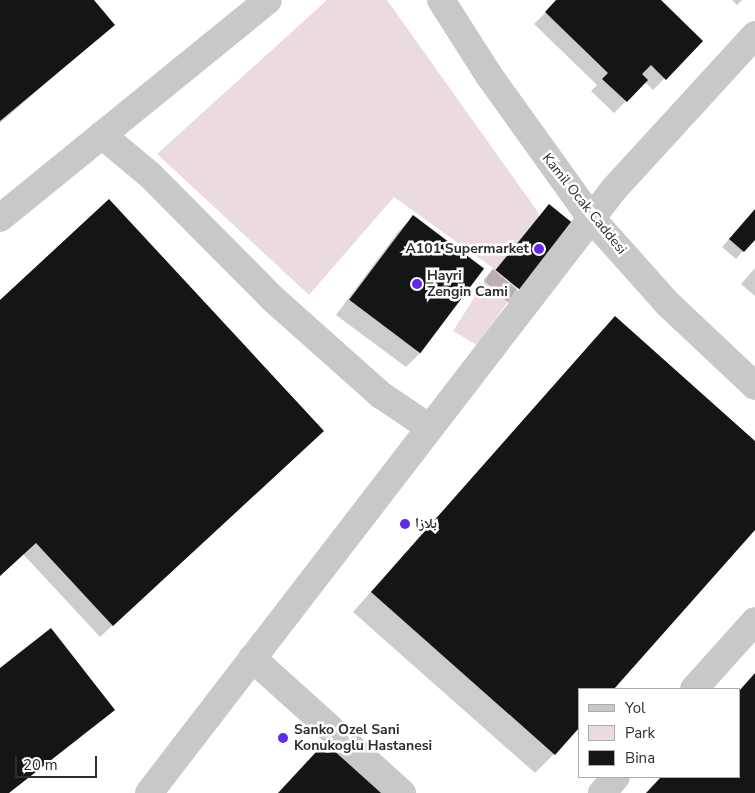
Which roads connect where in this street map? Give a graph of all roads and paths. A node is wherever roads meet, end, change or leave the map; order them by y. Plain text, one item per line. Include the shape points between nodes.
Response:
1 (268, 0) edge
2 (441, 0) edge
3 (755, 35) edge
4 (102, 135) junction
5 (0, 218) edge
6 (592, 218) junction
7 (755, 386) edge
8 (430, 428) junction
9 (755, 621) edge
10 (252, 658) junction
11 (695, 688) edge
12 (615, 778) edge
13 (149, 793) edge
14 (402, 793) edge
15 (602, 793) edge

1 - 4 street
2 - 6 street, Kamil Ocak Caddesi via 488,74
3 - 6 street via 614,189
4 - 5 street
4 - 8 street via 150,175 272,298 381,395
6 - 7 street, Kamil Ocak Caddesi via 669,305
6 - 8 street
8 - 10 street
9 - 11 street
10 - 13 street
10 - 14 street
12 - 15 street

